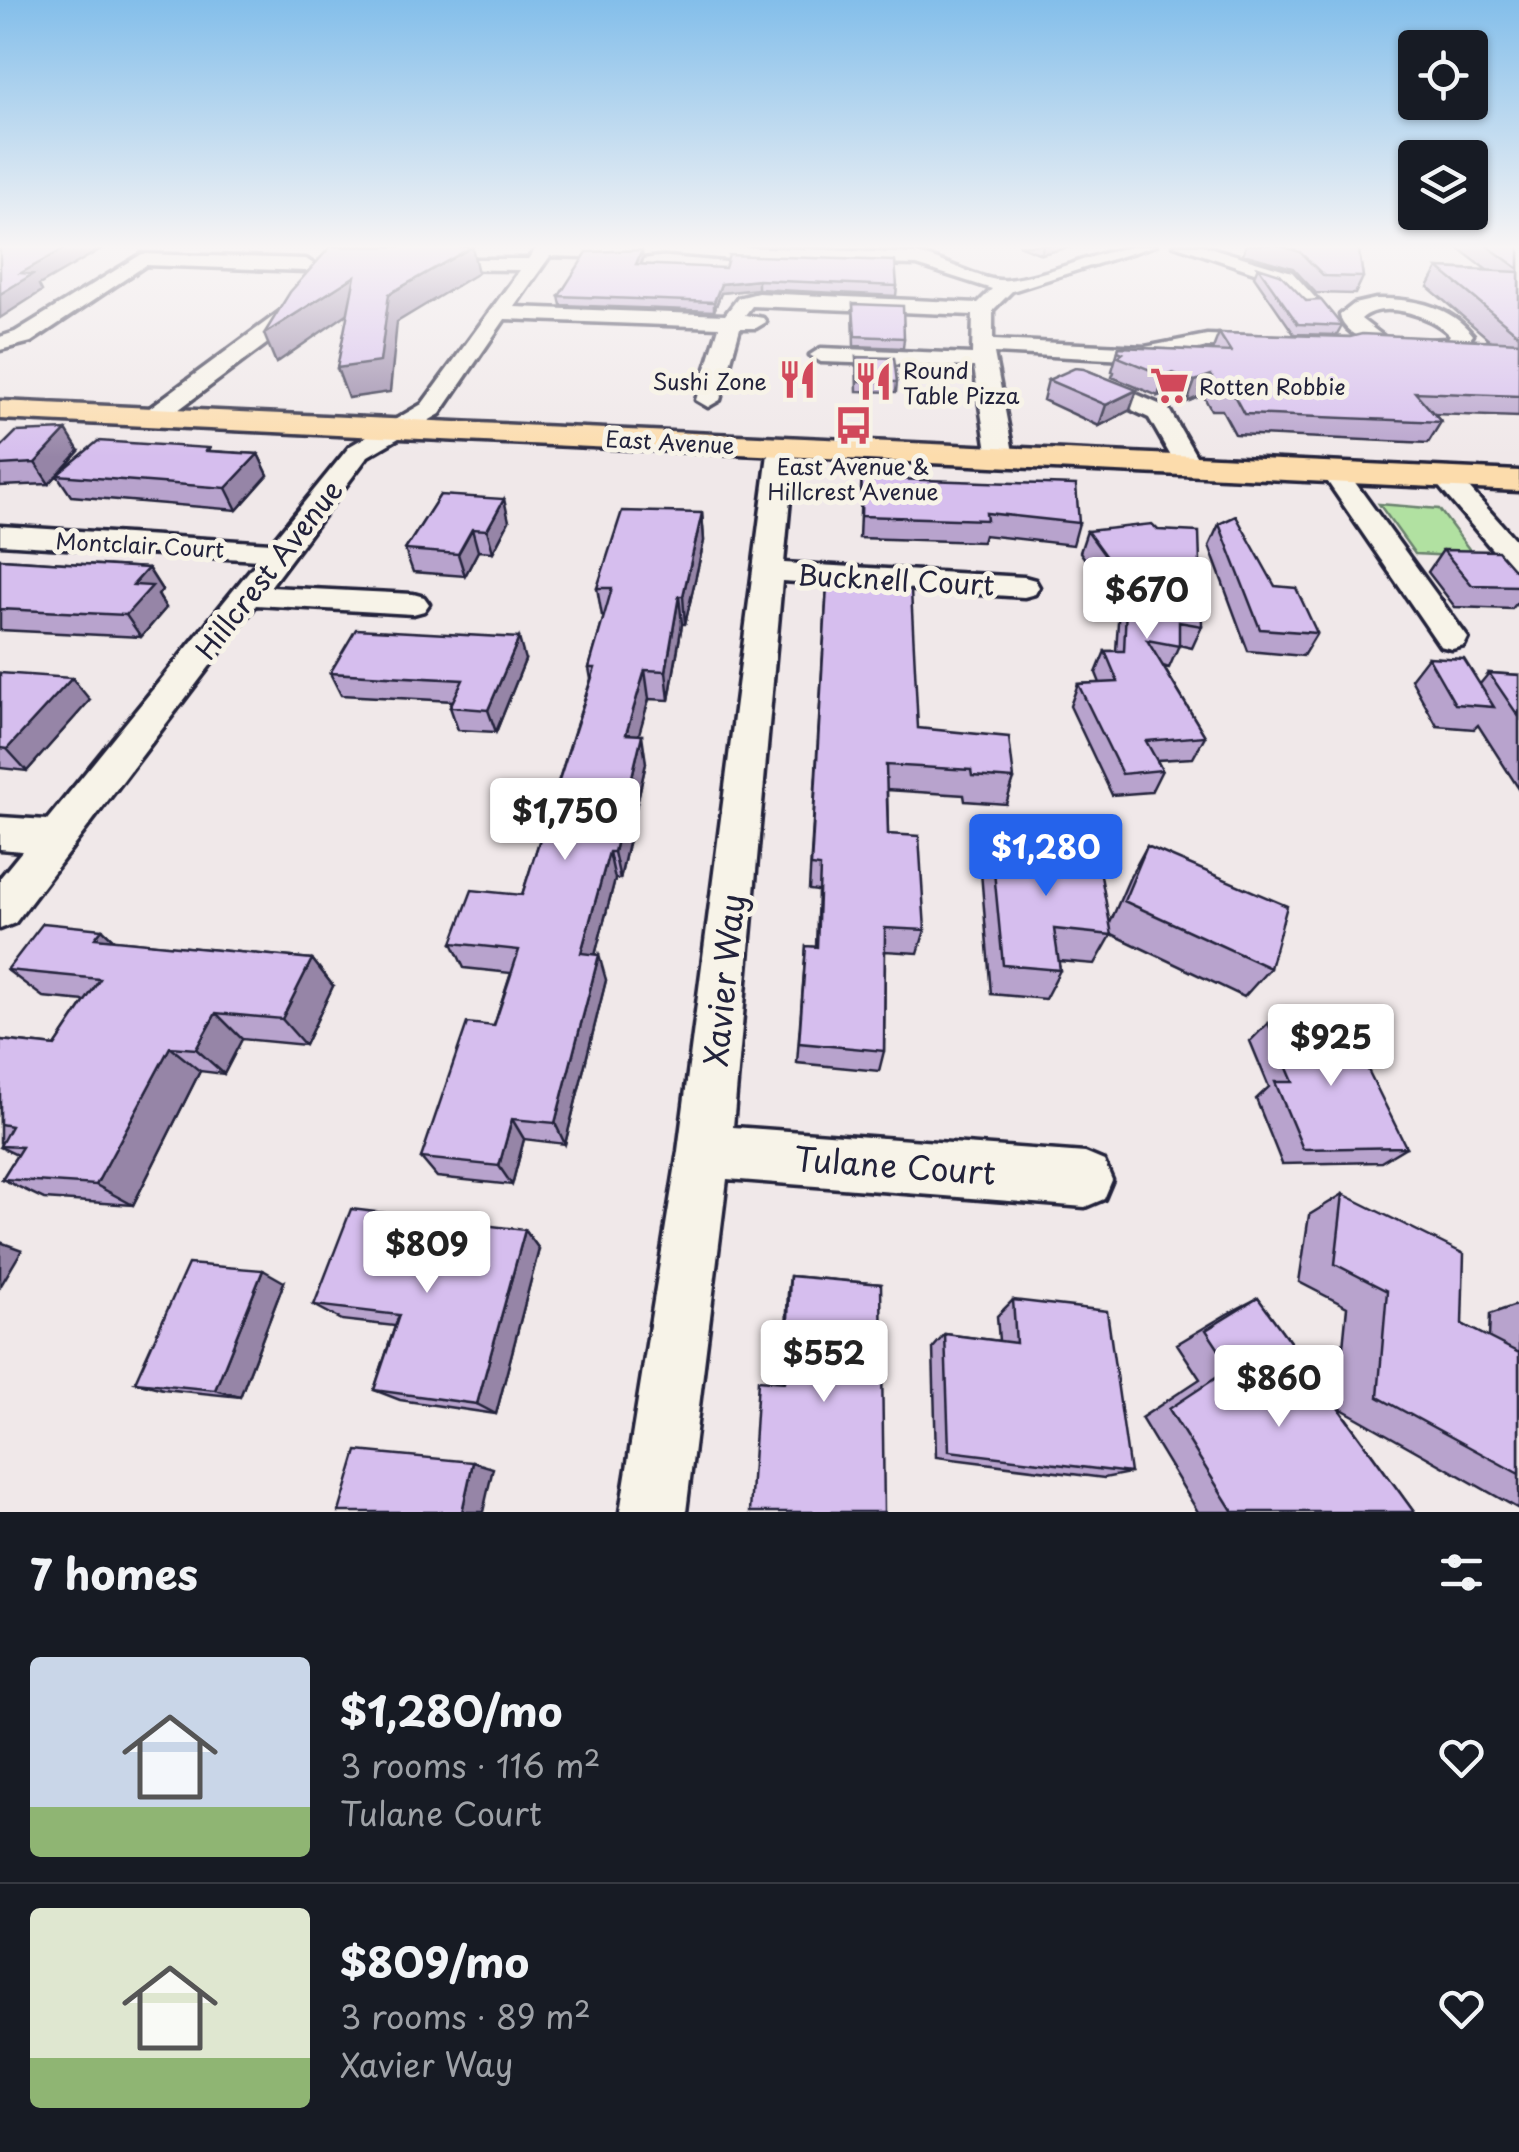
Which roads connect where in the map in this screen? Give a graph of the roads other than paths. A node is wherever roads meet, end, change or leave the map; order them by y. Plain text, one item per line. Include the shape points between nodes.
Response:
1 (56, 316) edge
2 (288, 316) edge
3 (498, 316) edge
4 (566, 316) edge
5 (735, 316) edge
6 (983, 316) edge
7 (732, 322) junction
8 (787, 324) dead end
9 (1372, 336) edge
10 (0, 344) edge
11 (1284, 344) edge
12 (1342, 346) edge
13 (820, 355) dead end
14 (984, 359) junction
15 (1019, 373) dead end
16 (1069, 376) edge
17 (708, 400) dead end
18 (0, 410) edge
19 (153, 417) junction
20 (402, 428) junction
21 (782, 446) junction
22 (1001, 457) junction
23 (1189, 466) junction
24 (1334, 472) junction
25 (1446, 477) junction
26 (1519, 481) edge
27 (0, 535) edge
28 (280, 552) junction
29 (1519, 562) edge
30 (768, 571) junction
31 (1024, 586) dead end
32 (246, 595) junction
33 (413, 604) dead end
34 (1452, 638) dead end
35 (0, 833) edge
36 (58, 836) junction
37 (0, 910) edge
38 (704, 1151) junction
39 (1086, 1180) dead end
40 (653, 1512) edge

1 - 10 street
2 - 19 street
3 - 20 street, Hillcrest Avenue via 431,409
4 - 7 street
5 - 7 street
6 - 14 street
7 - 8 street
7 - 17 street
9 - 12 street
11 - 14 street via 1208,340 1145,354
13 - 14 street
14 - 15 street
14 - 22 street
16 - 23 street via 1159,412
18 - 19 main road, East Avenue
19 - 20 main road, East Avenue
20 - 21 main road, East Avenue
20 - 28 street, Hillcrest Avenue via 359,451
21 - 22 main road, East Avenue
21 - 30 street, Xavier Way
22 - 23 main road, East Avenue
23 - 24 main road, East Avenue
24 - 25 main road, East Avenue
24 - 34 street
25 - 26 main road, East Avenue
25 - 29 street
27 - 28 street, Montclair Court
28 - 32 street, Hillcrest Avenue
30 - 31 street, Bucknell Court
30 - 38 street, Xavier Way
32 - 33 street
32 - 36 street, Hillcrest Avenue
35 - 36 street
36 - 37 street, Hillcrest Avenue
38 - 39 street, Tulane Court
38 - 40 street, Xavier Way

